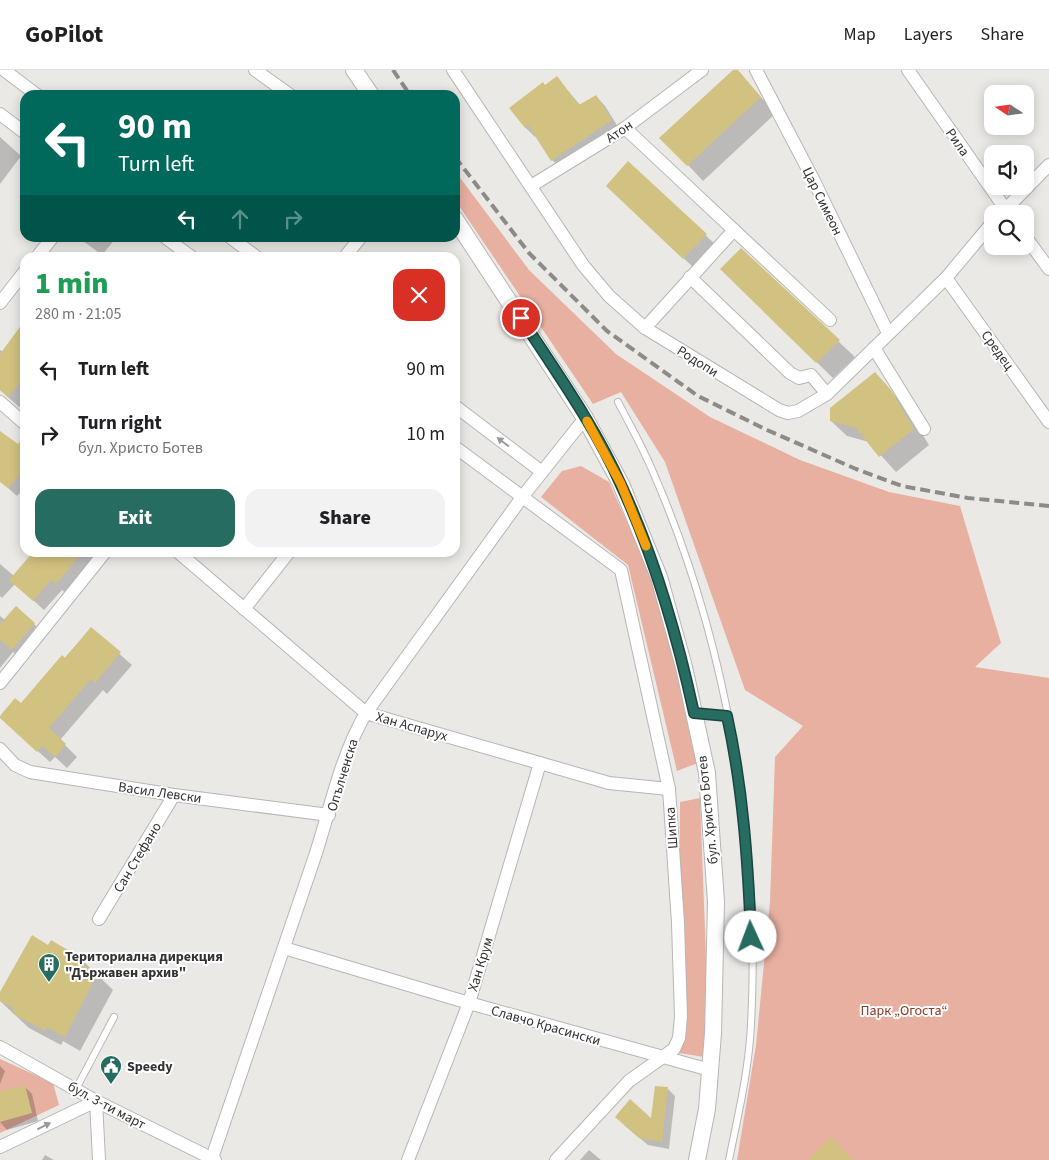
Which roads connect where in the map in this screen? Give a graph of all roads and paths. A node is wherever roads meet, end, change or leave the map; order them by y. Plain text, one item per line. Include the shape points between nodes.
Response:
1 (4, 70) edge
2 (255, 70) edge
3 (354, 70) edge
4 (453, 70) edge
5 (702, 70) edge
6 (756, 70) edge
7 (908, 70) edge
8 (31, 90) edge
9 (283, 90) edge
10 (368, 90) edge
11 (0, 114) edge
12 (625, 128) junction
13 (20, 129) edge
14 (1049, 165) edge
15 (531, 186) junction
16 (1000, 205) edge
17 (1012, 205) edge
18 (460, 227) edge
19 (734, 230) junction
20 (984, 233) edge
21 (49, 242) edge
22 (171, 242) edge
23 (236, 242) edge
24 (357, 242) edge
25 (1034, 248) edge
26 (41, 252) edge
27 (185, 252) edge
28 (250, 252) edge
29 (349, 252) edge
30 (1049, 269) edge
31 (20, 277) edge
32 (690, 277) junction
33 (946, 278) junction
34 (0, 303) edge
35 (830, 320) dead end
36 (645, 328) junction
37 (888, 333) junction
38 (874, 348) junction
39 (827, 394) junction
40 (0, 402) edge
41 (618, 402) dead end
42 (460, 410) edge
43 (586, 418) junction
44 (20, 420) edge
45 (1049, 422) edge
46 (924, 429) dead end
47 (460, 451) edge
48 (542, 472) junction
49 (523, 496) junction
50 (101, 557) edge
51 (184, 557) edge
52 (285, 557) edge
53 (244, 609) junction
54 (0, 683) edge
55 (366, 713) junction
56 (694, 713) junction
57 (727, 716) junction
58 (0, 749) edge
59 (540, 763) junction
60 (669, 789) junction
61 (174, 795) junction
62 (329, 815) junction
63 (99, 919) dead end
64 (284, 948) junction
65 (469, 1003) junction
66 (114, 1017) dead end
67 (0, 1047) edge
68 (664, 1058) junction
69 (710, 1070) junction
70 (76, 1089) junction
71 (96, 1101) junction
72 (0, 1148) edge
73 (213, 1159) edge
74 (99, 1160) edge
75 (408, 1160) edge
76 (556, 1160) edge
77 (697, 1160) edge
78 (729, 1160) edge

1 - 8 street
2 - 9 street
3 - 10 street
4 - 15 street, Родопи
5 - 12 street, Атон
6 - 37 street, Цар Симеон
7 - 16 street, Рила
11 - 13 street
12 - 15 street, Атон
12 - 19 street
14 - 17 street
15 - 36 street, Родопи via 583,265 609,296
18 - 43 street, бул. Христо Ботев
19 - 32 street
19 - 35 street
20 - 33 street, Родопи
21 - 26 street
22 - 27 street
23 - 28 street
24 - 29 street
25 - 30 street
31 - 34 street
32 - 36 street
32 - 39 street via 790,373 799,378 811,375
33 - 37 street, Родопи
33 - 45 street, Средец
36 - 39 street, Родопи via 778,410 798,411
37 - 38 street, Родопи
38 - 39 street, Родопи
38 - 46 street
40 - 44 street
41 - 57 lane via 653,471 685,554 719,666
48 -> 42 street
43 - 48 street, Опълченска
43 - 56 street, бул. Христо Ботев via 621,484 658,577
47 - 49 street, Шипка
48 - 49 street, Опълченска
49 - 55 street, Опълченска
49 - 60 street, Шипка via 621,570
50 - 54 street
51 - 53 street, Хан Аспарух
52 - 53 street
53 - 55 street, Хан Аспарух
55 - 59 street, Хан Аспарух
55 - 62 street, Опълченска via 350,742
56 - 57 lane
56 - 69 street, бул. Христо Ботев via 706,773 716,902
57 - 78 lane via 735,752 747,850 753,972 750,1036
58 - 61 street, Васил Левски via 15,766 30,772
59 - 60 street, Хан Аспарух via 609,783
59 - 65 street, Хан Крум
60 - 68 street, Шипка via 681,1016 674,1049
61 - 62 street, Васил Левски
61 - 63 street, Сан Стефано
62 - 64 street, Опълченска
64 - 65 street, Славчо Красински
64 - 73 street, Опълченска
65 - 68 street, Славчо Красински
65 - 75 street, Хан Крум
66 - 70 lane
67 - 70 street, бул. 3-ти март
68 - 69 street, Славчо Красински
68 - 76 street, Шипка via 629,1081
69 - 77 street, бул. Христо Ботев via 707,1110
70 - 71 street, бул. 3-ти март
72 -> 71 street
71 - 73 street, бул. 3-ти март
71 - 74 street

